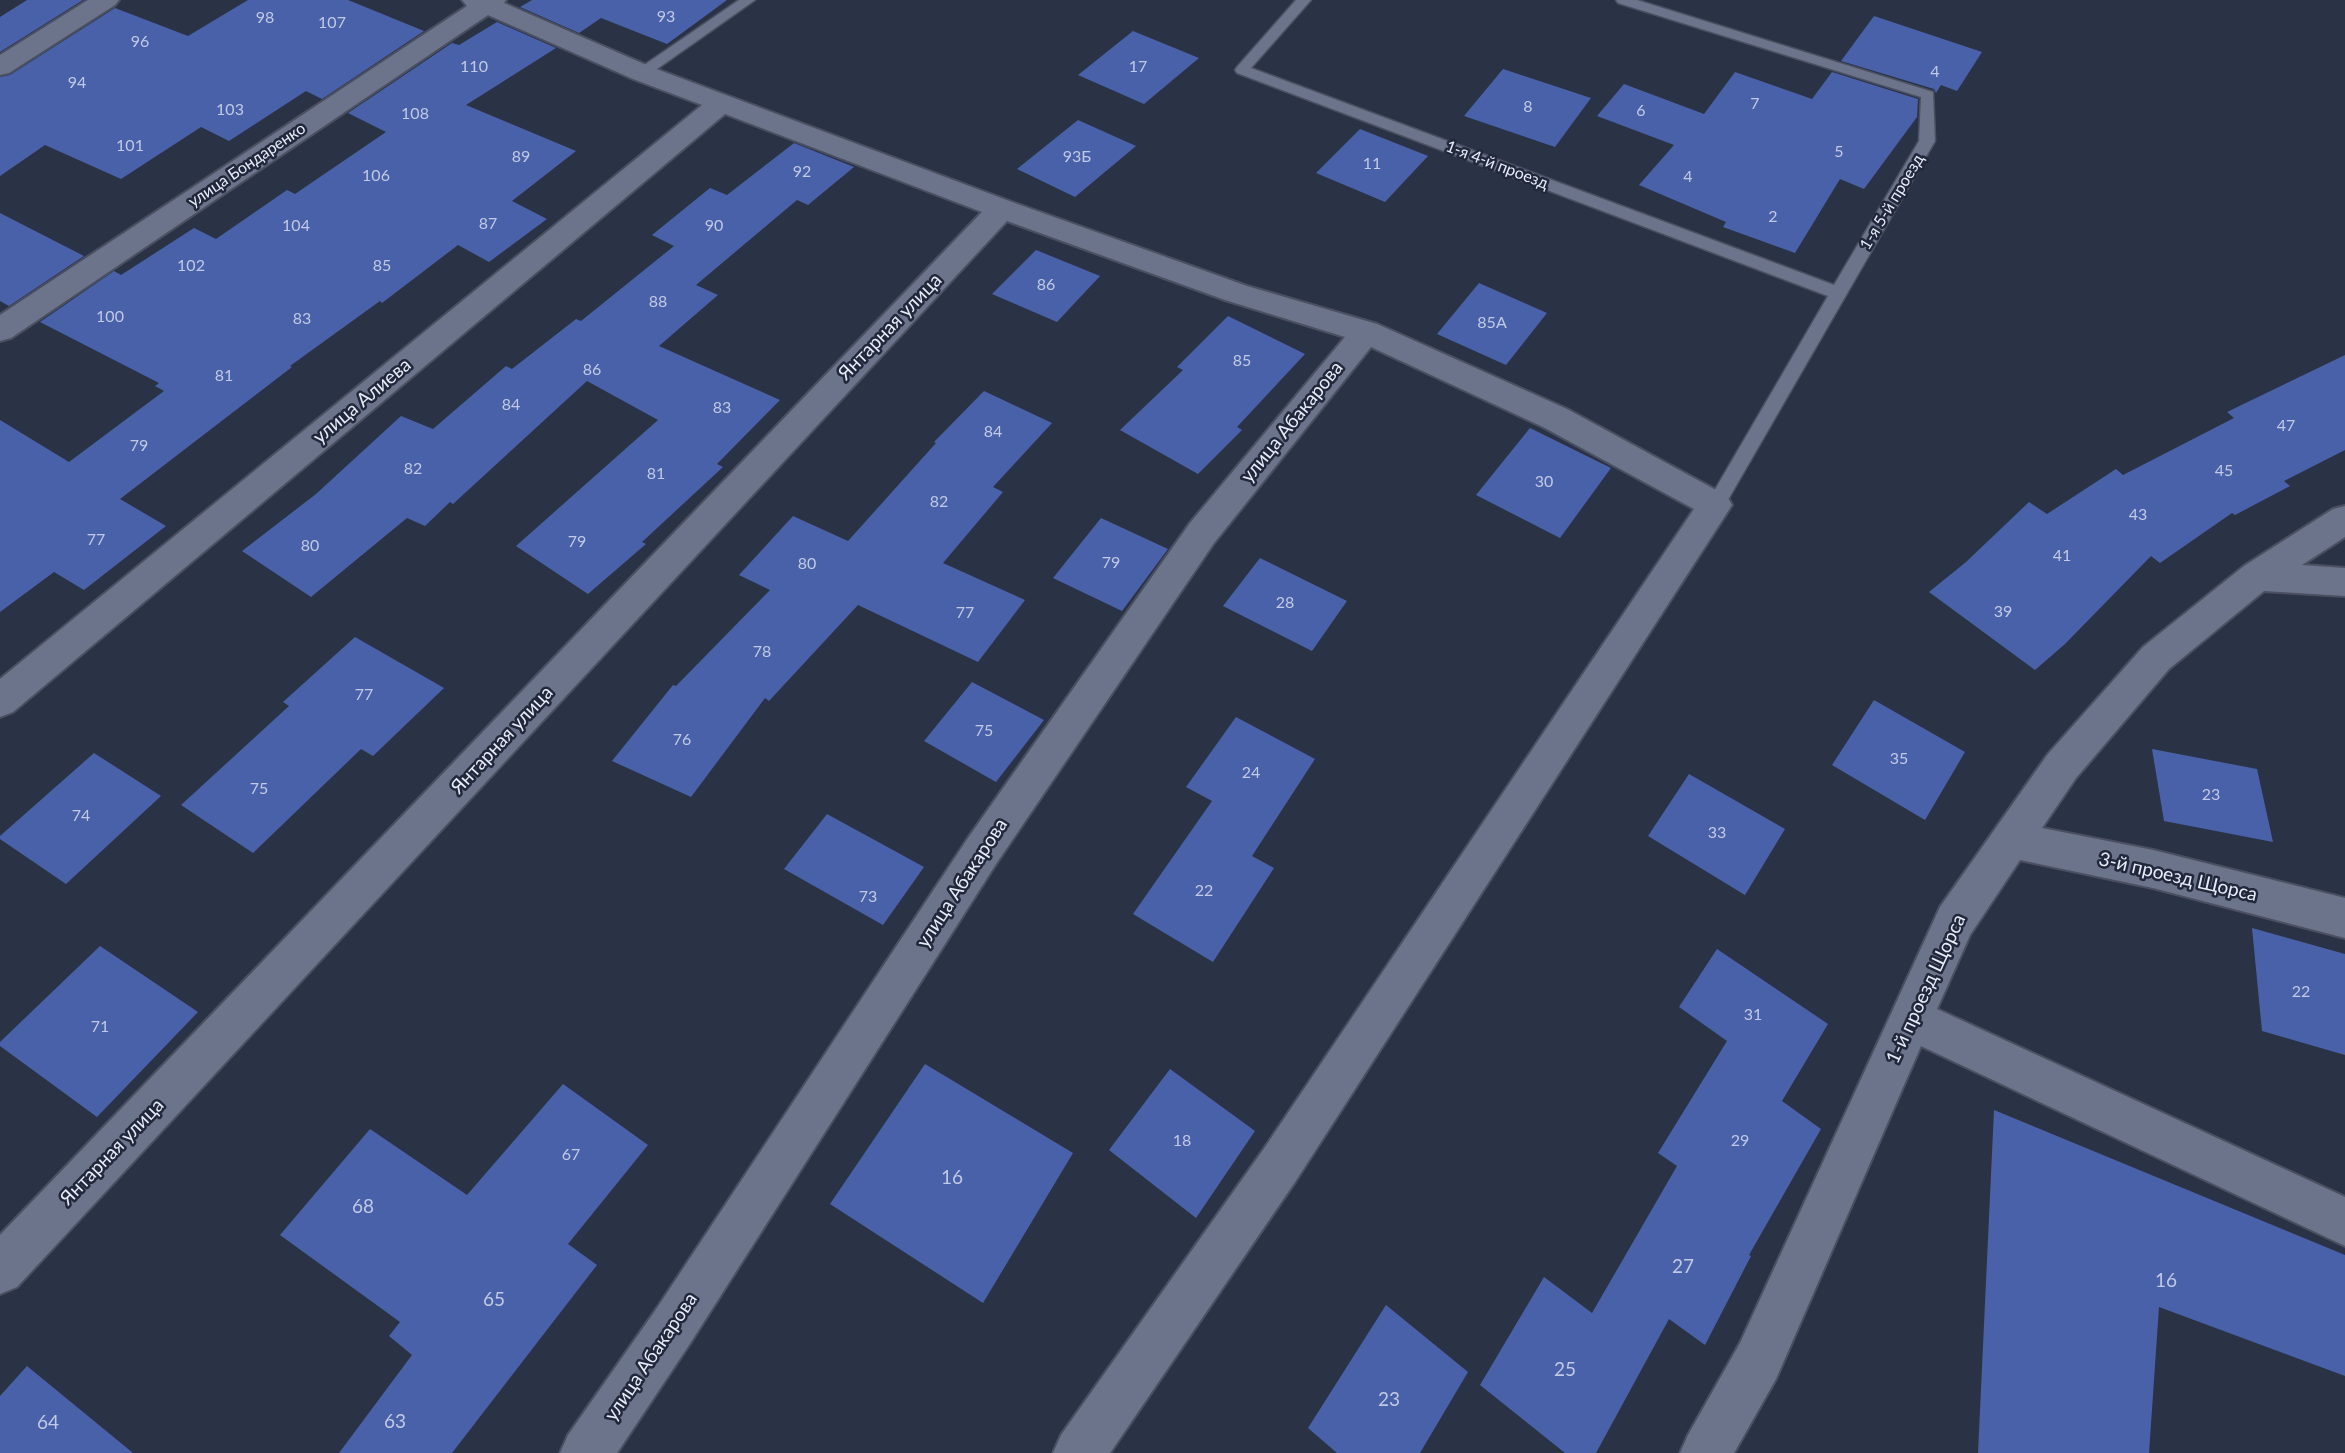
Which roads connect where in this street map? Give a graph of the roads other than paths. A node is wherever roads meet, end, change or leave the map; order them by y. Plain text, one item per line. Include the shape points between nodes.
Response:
1 (106, 0) edge
2 (748, 0) edge
3 (1304, 0) edge
4 (1623, 0) edge
5 (486, 1) edge
6 (0, 67) edge
7 (642, 73) junction
8 (723, 102) junction
9 (1002, 209) junction
10 (1838, 293) junction
11 (0, 330) edge
12 (1366, 332) junction
13 (1715, 505) junction
14 (2345, 519) edge
15 (2257, 576) junction
16 (2345, 582) edge
17 (0, 701) edge
18 (2011, 840) junction
19 (2345, 918) edge
20 (1910, 1019) junction
21 (2345, 1222) edge
22 (0, 1270) edge
23 (586, 1453) edge
24 (1080, 1453) edge
25 (1706, 1453) edge

1 - 6 street
2 - 7 lane
3 - 10 lane, 1-я 4-й проезд via 1242,70
4 - 10 lane, 1-я 5-й проезд via 1928,95 1927,141
5 - 7 street
5 - 11 street, улица Бондаренко
7 - 8 street
8 - 9 street
8 - 17 street, улица Алиева
9 - 12 street via 1236,293
9 - 22 street, Янтарная улица
10 - 13 lane, 1-я 5-й проезд
12 - 13 street via 1555,418
12 - 23 street, улица Абакарова via 1202,533 982,851
13 - 24 street via 1279,1166
14 - 15 street, 1-й проезд Щорса
15 - 16 street
15 - 18 street, 1-й проезд Щорса via 2156,658 2062,766
18 - 19 street, 3-й проезд Щорса via 2153,869
18 - 20 street, 1-й проезд Щорса via 1955,921
20 - 21 street
20 - 25 street, 1-й проезд Щорса via 1758,1361

